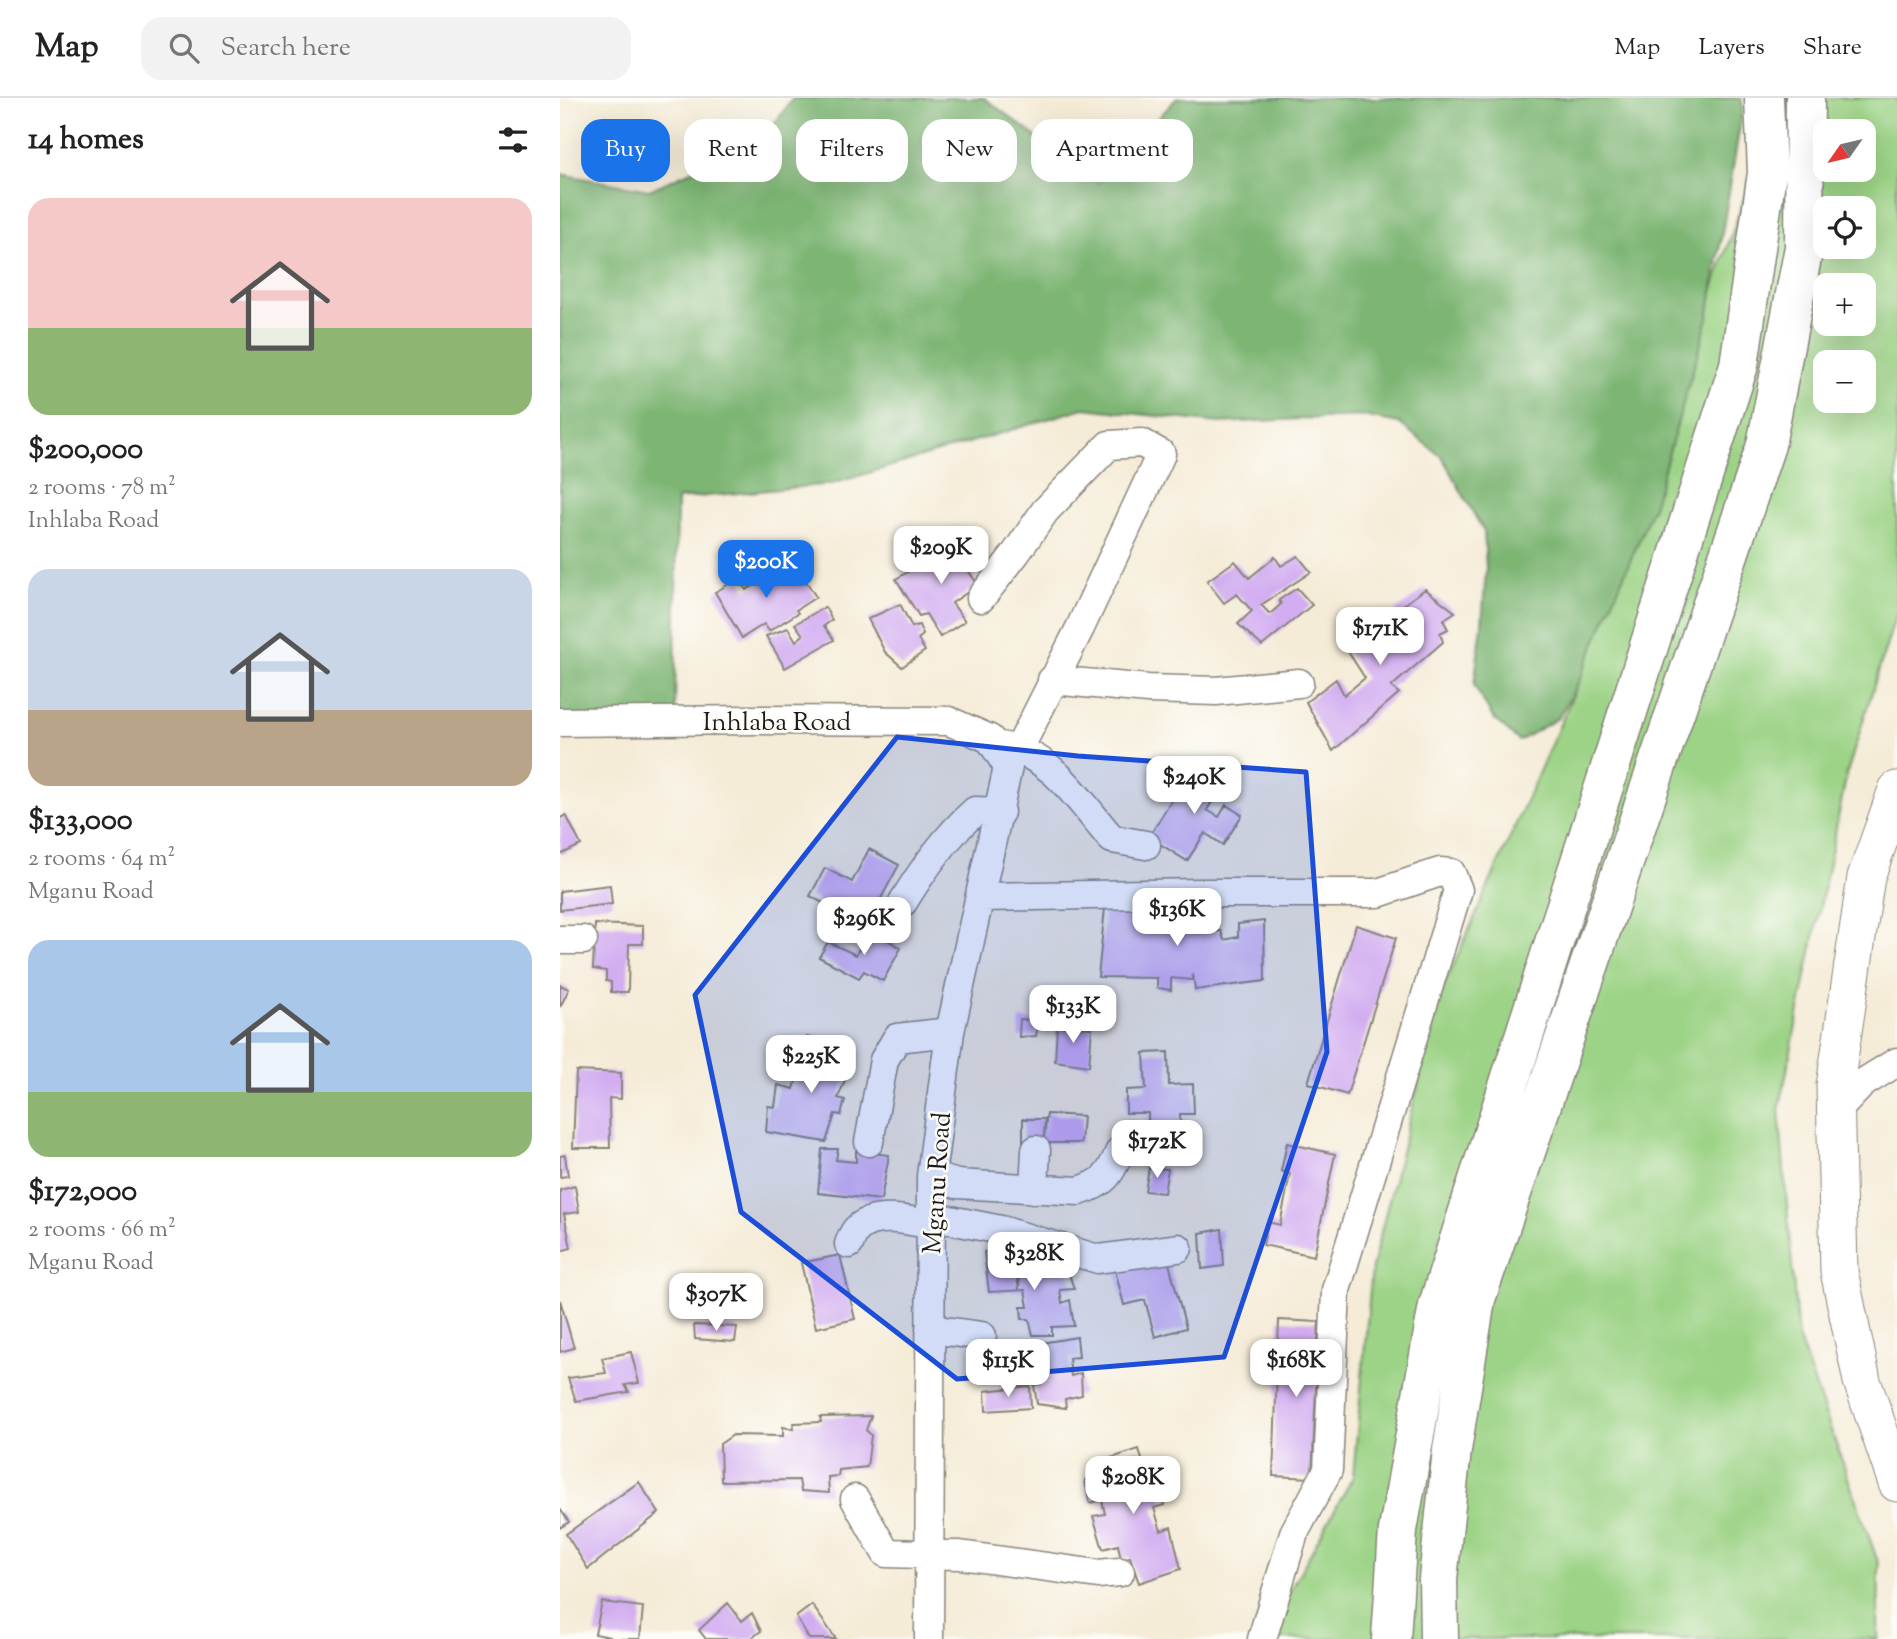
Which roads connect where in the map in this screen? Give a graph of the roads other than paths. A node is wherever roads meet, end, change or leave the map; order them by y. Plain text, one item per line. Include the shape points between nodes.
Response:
1 (1764, 98) edge
2 (1805, 98) edge
3 (981, 598) dead end
4 (1052, 681) junction
5 (1299, 683) dead end
6 (560, 722) edge
7 (1001, 744) junction
8 (1897, 790) edge
9 (1000, 812) junction
10 (1146, 845) dead end
11 (980, 897) junction
12 (904, 902) dead end
13 (950, 1032) junction
14 (1897, 1062) edge
15 (1835, 1113) junction
16 (1141, 1141) dead end
17 (869, 1142) dead end
18 (1036, 1150) dead end
19 (931, 1176) junction
20 (1034, 1189) junction
21 (930, 1221) junction
22 (849, 1244) dead end
23 (1178, 1248) dead end
24 (930, 1329) junction
25 (982, 1336) dead end
26 (1897, 1483) edge
27 (855, 1499) dead end
28 (929, 1554) junction
29 (1120, 1572) dead end
30 (931, 1638) edge
31 (1262, 1639) edge
32 (1391, 1639) edge
33 (1439, 1639) edge

1 - 32 highway via 1767,173 1739,365 1438,1305 1398,1530
2 - 33 highway via 1804,247 1766,445 1476,1299 1447,1489 1438,1579
3 - 4 street via 1045,511 1109,445 1142,443 1161,454
4 - 5 street via 1216,691
4 - 7 street
6 - 7 street, Inhlaba Road via 949,721
7 - 9 street, Mganu Road via 1008,767
7 - 10 street, Inhlaba Road via 1045,763 1112,839
8 - 15 main road via 1866,877 1835,1086
9 - 11 street, Mganu Road
9 - 12 street via 975,811 953,831
11 - 13 street, Mganu Road
11 - 31 street via 1378,893 1440,872 1451,873 1458,890 1336,1290 1328,1469 1294,1533
13 - 17 street via 897,1038 884,1060
13 - 19 street, Mganu Road
14 - 15 street via 1863,1083
15 - 26 main road via 1839,1271 1862,1381
16 - 20 street via 1120,1151 1110,1174 1093,1187 1079,1191
18 - 20 street
19 - 20 street via 957,1184
19 - 21 street, Mganu Road
21 - 22 street via 869,1220 855,1230
21 - 23 street via 1000,1230 1098,1259
21 - 24 street, Mganu Road
24 - 25 street
24 - 28 street, Mganu Road
27 - 28 street via 886,1553
28 - 29 street via 1098,1574
28 - 30 street, Mganu Road

